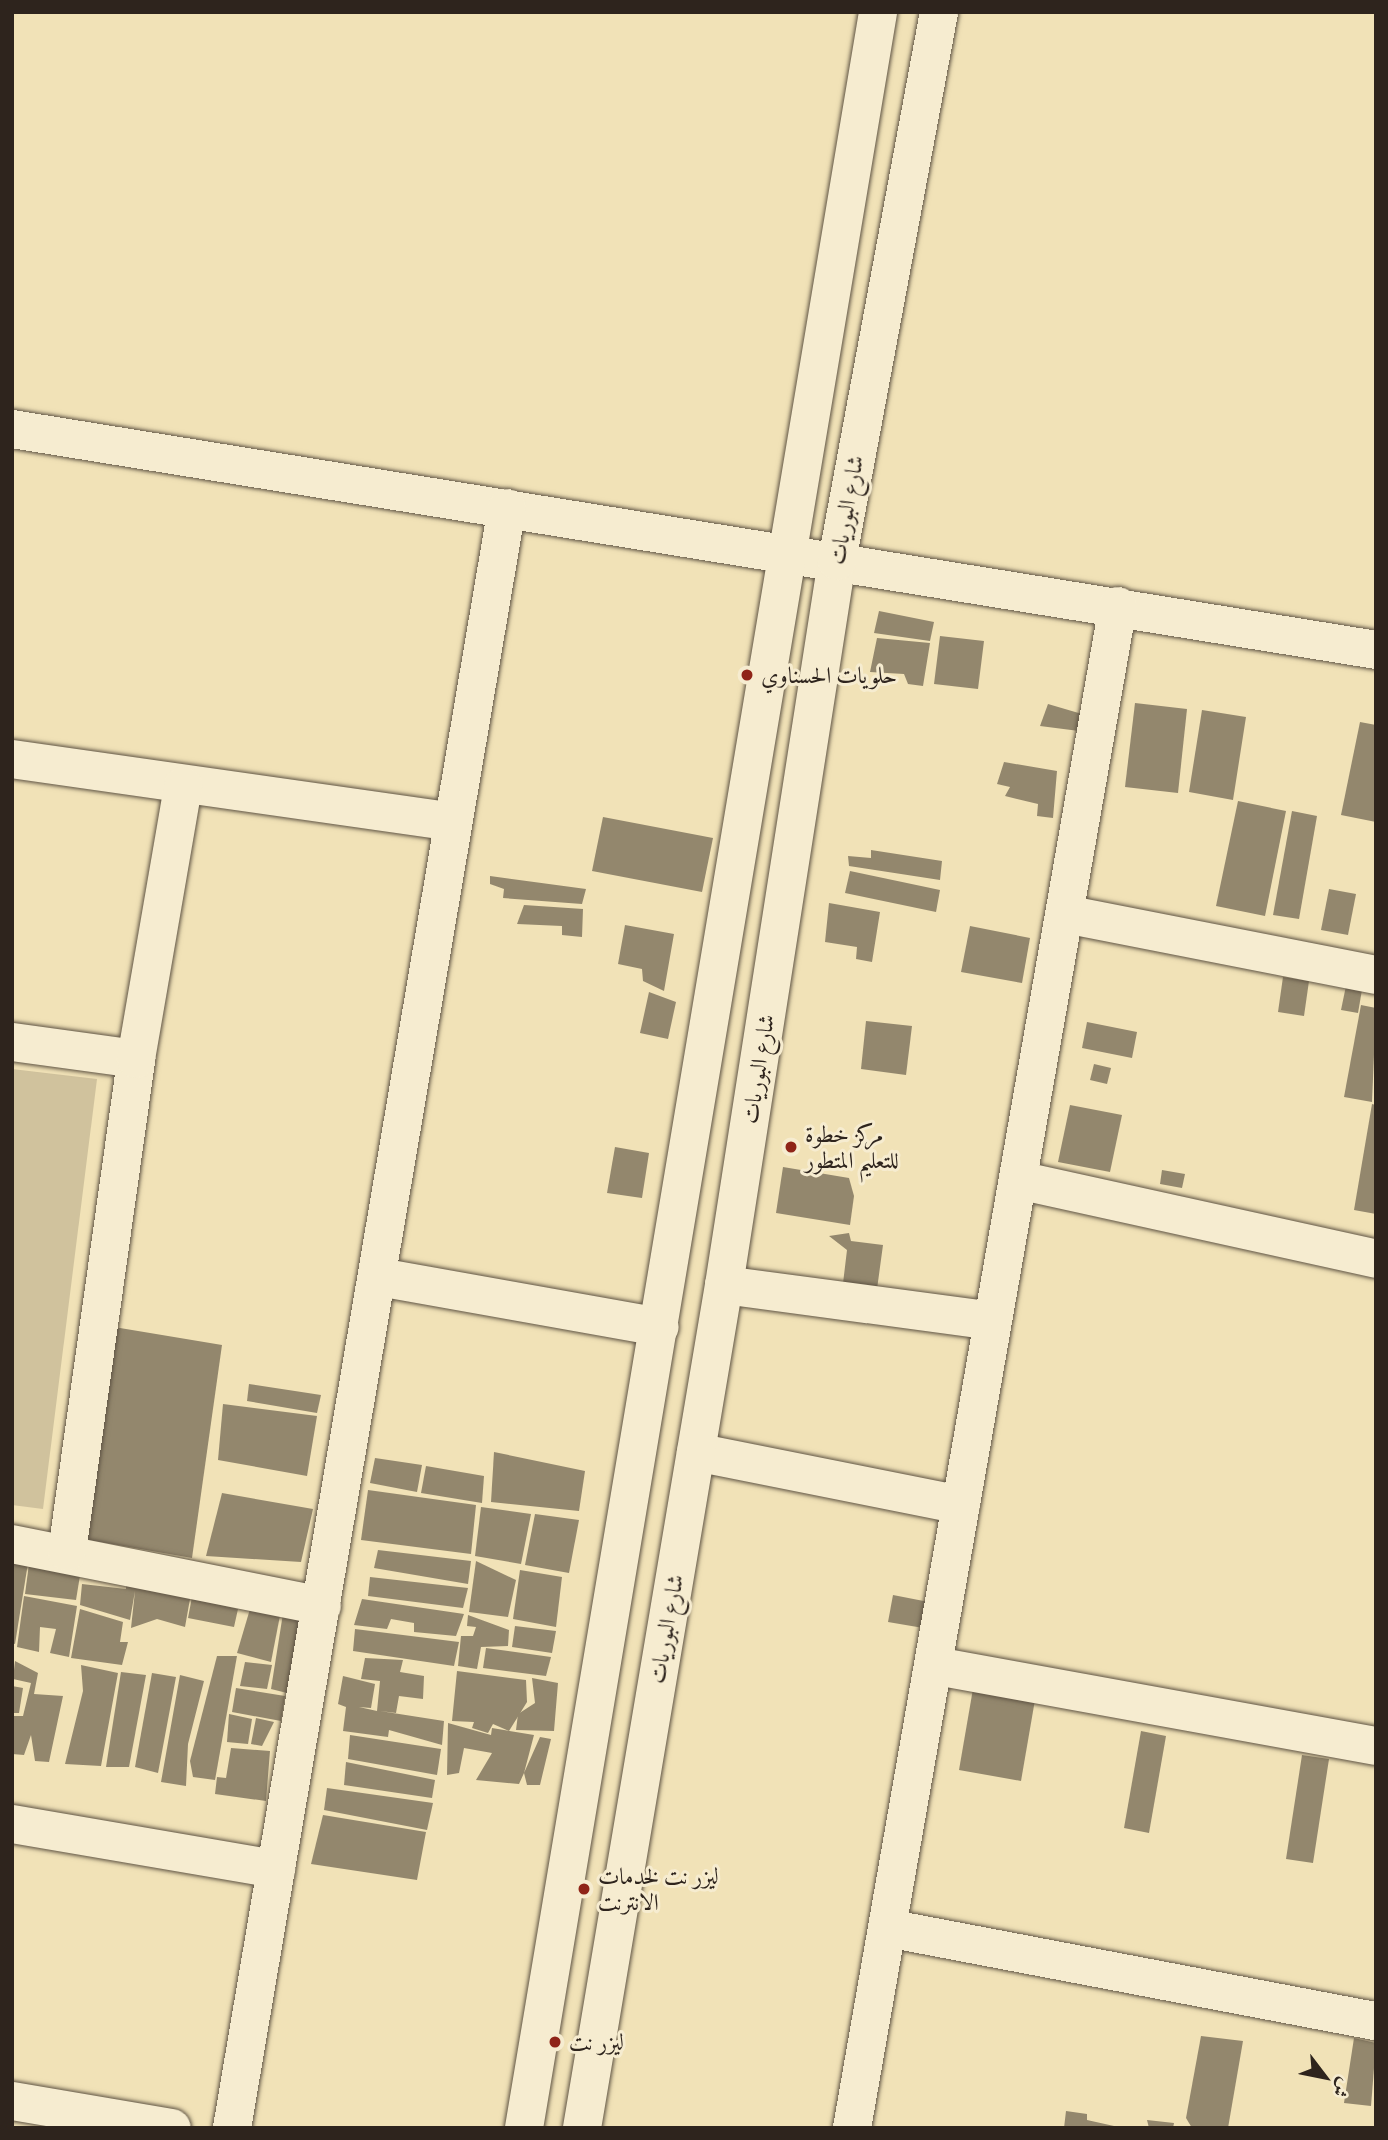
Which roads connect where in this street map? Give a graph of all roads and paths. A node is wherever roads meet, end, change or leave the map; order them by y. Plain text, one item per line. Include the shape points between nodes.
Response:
1 (877, 12) edge
2 (939, 12) edge
3 (12, 429) edge
4 (507, 508) junction
5 (788, 553) junction
6 (836, 561) junction
7 (1118, 606) junction
8 (1376, 650) edge
9 (12, 759) edge
10 (183, 786) junction
11 (449, 821) junction
12 (1065, 914) junction
13 (1376, 975) edge
14 (12, 1042) edge
15 (136, 1059) junction
16 (1018, 1180) junction
17 (1376, 1259) edge
18 (379, 1277) junction
19 (724, 1285) junction
20 (993, 1321) junction
21 (660, 1327) junction
22 (696, 1452) junction
23 (961, 1505) junction
24 (12, 1544) edge
25 (67, 1552) junction
26 (322, 1606) junction
27 (936, 1667) junction
28 (1376, 1746) edge
29 (12, 1824) edge
30 (276, 1869) junction
31 (887, 1928) junction
32 (1376, 2021) edge
33 (12, 2101) edge
34 (172, 2128) edge
35 (232, 2128) edge
36 (524, 2128) edge
37 (582, 2128) edge
38 (852, 2128) edge

1 - 5 street
2 - 6 street, شارع البوريات
3 - 4 street
4 - 5 street
4 - 11 street
5 - 6 street
5 - 21 street
6 - 7 street
6 - 19 street, شارع البوريات
7 - 8 street
7 - 12 street
9 - 10 street
10 - 11 street
10 - 15 street
11 - 18 street
12 - 13 street
12 - 16 street
14 - 15 street
15 - 25 street
16 - 17 street
16 - 20 street
18 - 21 street
18 - 26 street
19 - 20 street
19 - 22 street, شارع البوريات
20 - 23 street
21 - 36 street
22 - 23 street
22 - 37 street, شارع البوريات
23 - 27 street
24 - 25 street
25 - 26 street
26 - 30 street
27 - 28 street
27 - 31 street
29 - 30 street
30 - 35 street
31 - 32 street
31 - 38 street
33 - 34 street

